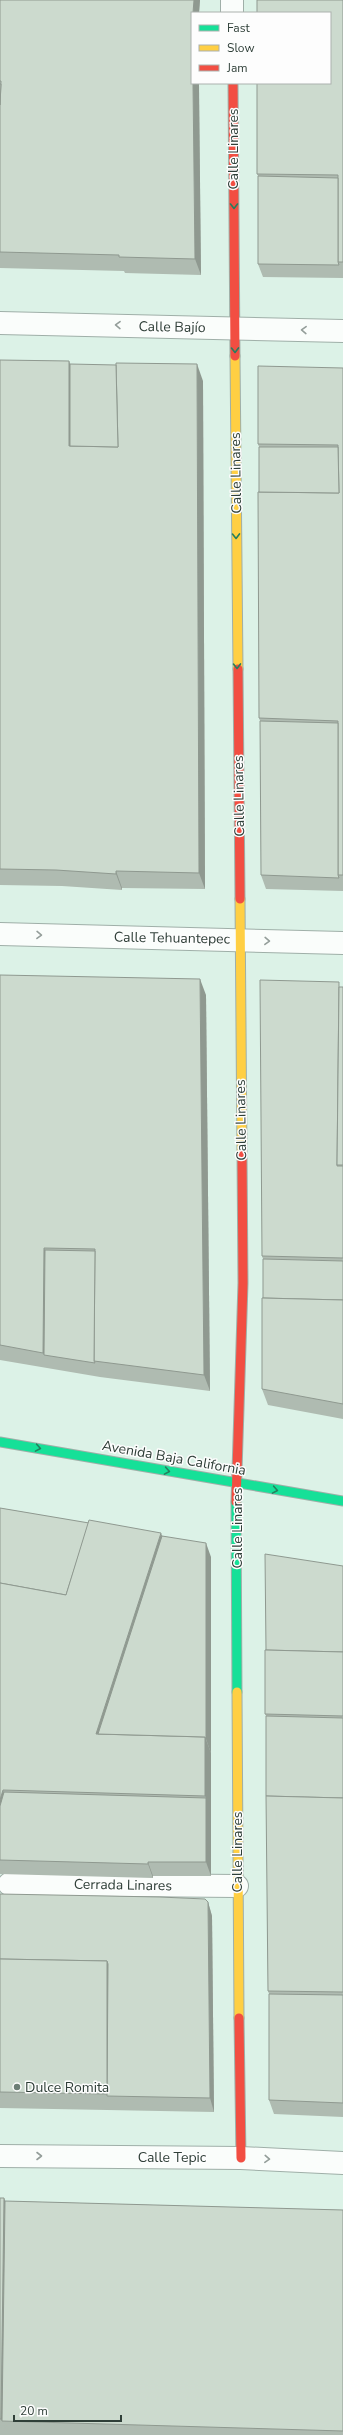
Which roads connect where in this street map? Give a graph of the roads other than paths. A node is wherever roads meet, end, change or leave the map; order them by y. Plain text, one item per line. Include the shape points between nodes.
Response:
1 (232, 0) edge
2 (232, 12) edge
3 (233, 84) edge
4 (0, 323) edge
5 (234, 328) junction
6 (343, 331) edge
7 (0, 934) edge
8 (240, 940) junction
9 (343, 943) edge
10 (0, 1442) edge
11 (236, 1483) junction
12 (343, 1501) edge
13 (9, 1884) dead end
14 (237, 1886) junction
15 (0, 2156) edge
16 (241, 2158) junction
17 (343, 2163) edge

1 - 2 street
3 -> 5 street, Calle Linares
5 -> 4 street, Calle Bajío
6 -> 5 street, Calle Bajío
5 -> 8 street, Calle Linares
7 -> 8 street, Calle Tehuantepec
8 -> 9 street, Calle Tehuantepec
8 - 11 street, Calle Linares via 244,1283
10 -> 11 street, Avenida Baja California
11 -> 12 street, Avenida Baja California
11 - 14 street, Calle Linares
13 - 14 street, Cerrada Linares
14 - 16 street, Calle Linares
15 -> 16 street, Calle Tepic
16 -> 17 street, Calle Tepic

